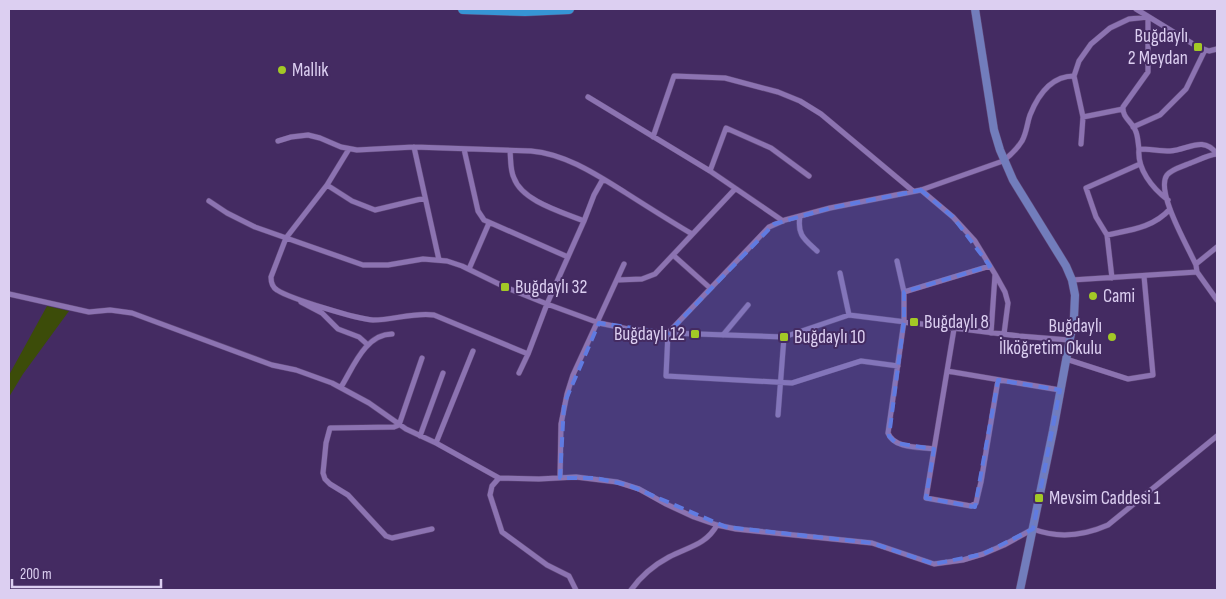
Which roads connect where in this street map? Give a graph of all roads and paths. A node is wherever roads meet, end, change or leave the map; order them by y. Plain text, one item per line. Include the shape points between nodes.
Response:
1 (463, 9) edge
2 (569, 9) edge
3 (975, 9) edge
4 (1136, 9) edge
5 (1148, 17) junction
6 (1217, 49) edge
7 (1205, 50) junction
8 (1074, 76) junction
9 (588, 97) dead end
10 (1123, 109) junction
11 (1083, 117) junction
12 (1133, 127) junction
13 (653, 137) junction
14 (278, 141) dead end
15 (1081, 144) dead end
16 (414, 147) junction
17 (1139, 148) junction
18 (349, 149) junction
19 (464, 149) junction
20 (510, 151) junction
21 (1217, 154) edge
22 (1003, 160) junction
23 (1140, 164) junction
24 (710, 171) junction
25 (810, 176) dead end
26 (603, 178) junction
27 (327, 185) junction
28 (735, 188) junction
29 (921, 190) junction
30 (914, 191) junction
31 (425, 198) junction
32 (1168, 200) junction
33 (209, 201) dead end
34 (1170, 209) junction
35 (800, 216) junction
36 (584, 221) junction
37 (783, 221) junction
38 (489, 223) junction
39 (692, 234) junction
40 (1107, 235) junction
41 (286, 238) junction
42 (1217, 247) edge
43 (818, 251) dead end
44 (673, 255) junction
45 (568, 257) junction
46 (438, 260) junction
47 (897, 261) dead end
48 (624, 264) dead end
49 (1196, 264) junction
50 (990, 266) junction
51 (469, 269) junction
52 (1197, 272) junction
53 (840, 273) dead end
54 (995, 274) junction
55 (1144, 276) junction
56 (1112, 278) junction
57 (617, 280) junction
58 (1072, 280) junction
59 (710, 288) junction
60 (904, 292) junction
61 (9, 294) edge
62 (300, 299) junction
63 (1217, 300) edge
64 (547, 304) junction
65 (748, 305) dead end
66 (849, 315) junction
67 (904, 321) junction
68 (598, 323) junction
69 (954, 328) junction
70 (668, 333) junction
71 (991, 333) junction
72 (392, 334) dead end
73 (1004, 334) junction
74 (723, 335) junction
75 (784, 337) junction
76 (1070, 340) junction
77 (368, 345) junction
78 (473, 351) dead end
79 (528, 354) junction
80 (422, 358) dead end
81 (1066, 360) junction
82 (898, 366) junction
83 (947, 371) junction
84 (443, 373) dead end
85 (519, 373) dead end
86 (998, 380) junction
87 (780, 382) junction
88 (341, 387) junction
89 (1060, 390) junction
90 (778, 415) dead end
91 (400, 425) junction
92 (420, 436) junction
93 (1217, 436) edge
94 (436, 443) junction
95 (934, 449) junction
96 (500, 478) junction
97 (560, 478) junction
98 (717, 525) junction
99 (432, 528) dead end
100 (1033, 529) junction
101 (576, 590) edge
102 (631, 590) edge
103 (1020, 590) edge

1 - 2 highway
3 - 22 street via 994,130
4 - 5 street
5 - 7 street
5 - 8 street via 1123,21 1103,32 1082,55
5 - 10 street via 1148,72
6 - 7 street
7 - 12 street via 1186,89 1160,115
8 - 11 street
8 - 22 street via 1057,79 1046,88 1032,110 1022,141
9 - 13 street
10 - 11 street
10 - 12 street via 1124,116
11 - 15 street
12 - 17 street
13 - 24 street
13 - 30 street via 674,76 725,78 786,94 808,105
14 - 18 street via 308,135
16 - 18 street
16 - 19 street
16 - 31 street
17 - 21 street via 1172,151 1202,144
17 - 23 street
18 - 27 street
19 - 20 street
19 - 38 street via 478,210
20 - 26 street via 553,154
20 - 36 street via 513,177 523,192
21 - 32 street via 1170,172 1164,183
22 - 29 street
22 - 58 street
23 - 32 street via 1152,184
23 - 40 street via 1086,188 1096,217
24 - 25 street via 726,128 771,148
24 - 28 street
26 - 36 street
26 - 39 street
27 - 31 street via 352,201 375,210
27 - 41 street
28 - 37 street
28 - 39 street
29 - 30 street
29 - 50 street via 953,216
30 - 35 street
31 - 46 street
32 - 34 street
33 - 41 street via 242,221
34 - 40 street via 1148,225
34 - 49 street
35 - 37 street
35 - 43 street via 802,236
36 - 45 street
37 - 59 street via 764,231
38 - 45 street
38 - 51 street
39 - 44 street
40 - 56 street
41 - 46 street via 363,265
41 - 62 street via 271,282 278,291
42 - 49 street
44 - 57 street via 651,277
44 - 59 street
45 - 64 street
46 - 51 street
47 - 60 street
48 - 57 street
49 - 52 street
50 - 54 street
50 - 60 street
51 - 64 street
52 - 55 street
52 - 63 street
53 - 66 street
54 - 71 street
54 - 73 street via 1008,303
55 - 56 street
55 - 81 street via 1153,375 1128,379
56 - 58 street
57 - 68 street
58 - 76 street via 1075,302
59 - 70 street
60 - 67 street
61 - 88 street via 89,312 132,313
62 - 77 street via 322,313 338,329
62 - 79 street via 366,319 434,315
64 - 68 street
64 - 79 street
65 - 74 street
66 - 67 street
66 - 75 street
67 - 69 street
67 - 82 street
68 - 70 street
68 - 97 street via 573,375 564,404
69 - 71 street
69 - 83 street
70 - 74 street
70 - 87 street via 666,376
71 - 73 street
72 - 77 street via 381,336
73 - 76 street
74 - 75 street
75 - 87 street
76 - 81 street
77 - 88 street
78 - 94 street
79 - 85 street
80 - 91 street
81 - 89 street
82 - 87 street via 862,362 792,383
82 - 95 street via 889,436 896,443
83 - 86 street
83 - 95 street
84 - 92 street
86 - 89 street
86 - 95 street via 976,503 971,506 926,498
87 - 90 street
88 - 91 street
89 - 100 street
91 - 92 street
91 - 99 street via 330,428 324,476 348,495 388,537
92 - 94 street
93 - 100 street via 1108,525 1068,536
94 - 96 street
96 - 97 street
96 - 101 street via 492,486 490,495 502,532 569,576
97 - 98 street via 595,478 628,485
98 - 100 street via 872,543 934,564 983,554
98 - 102 street via 701,543 646,572
100 - 103 street

